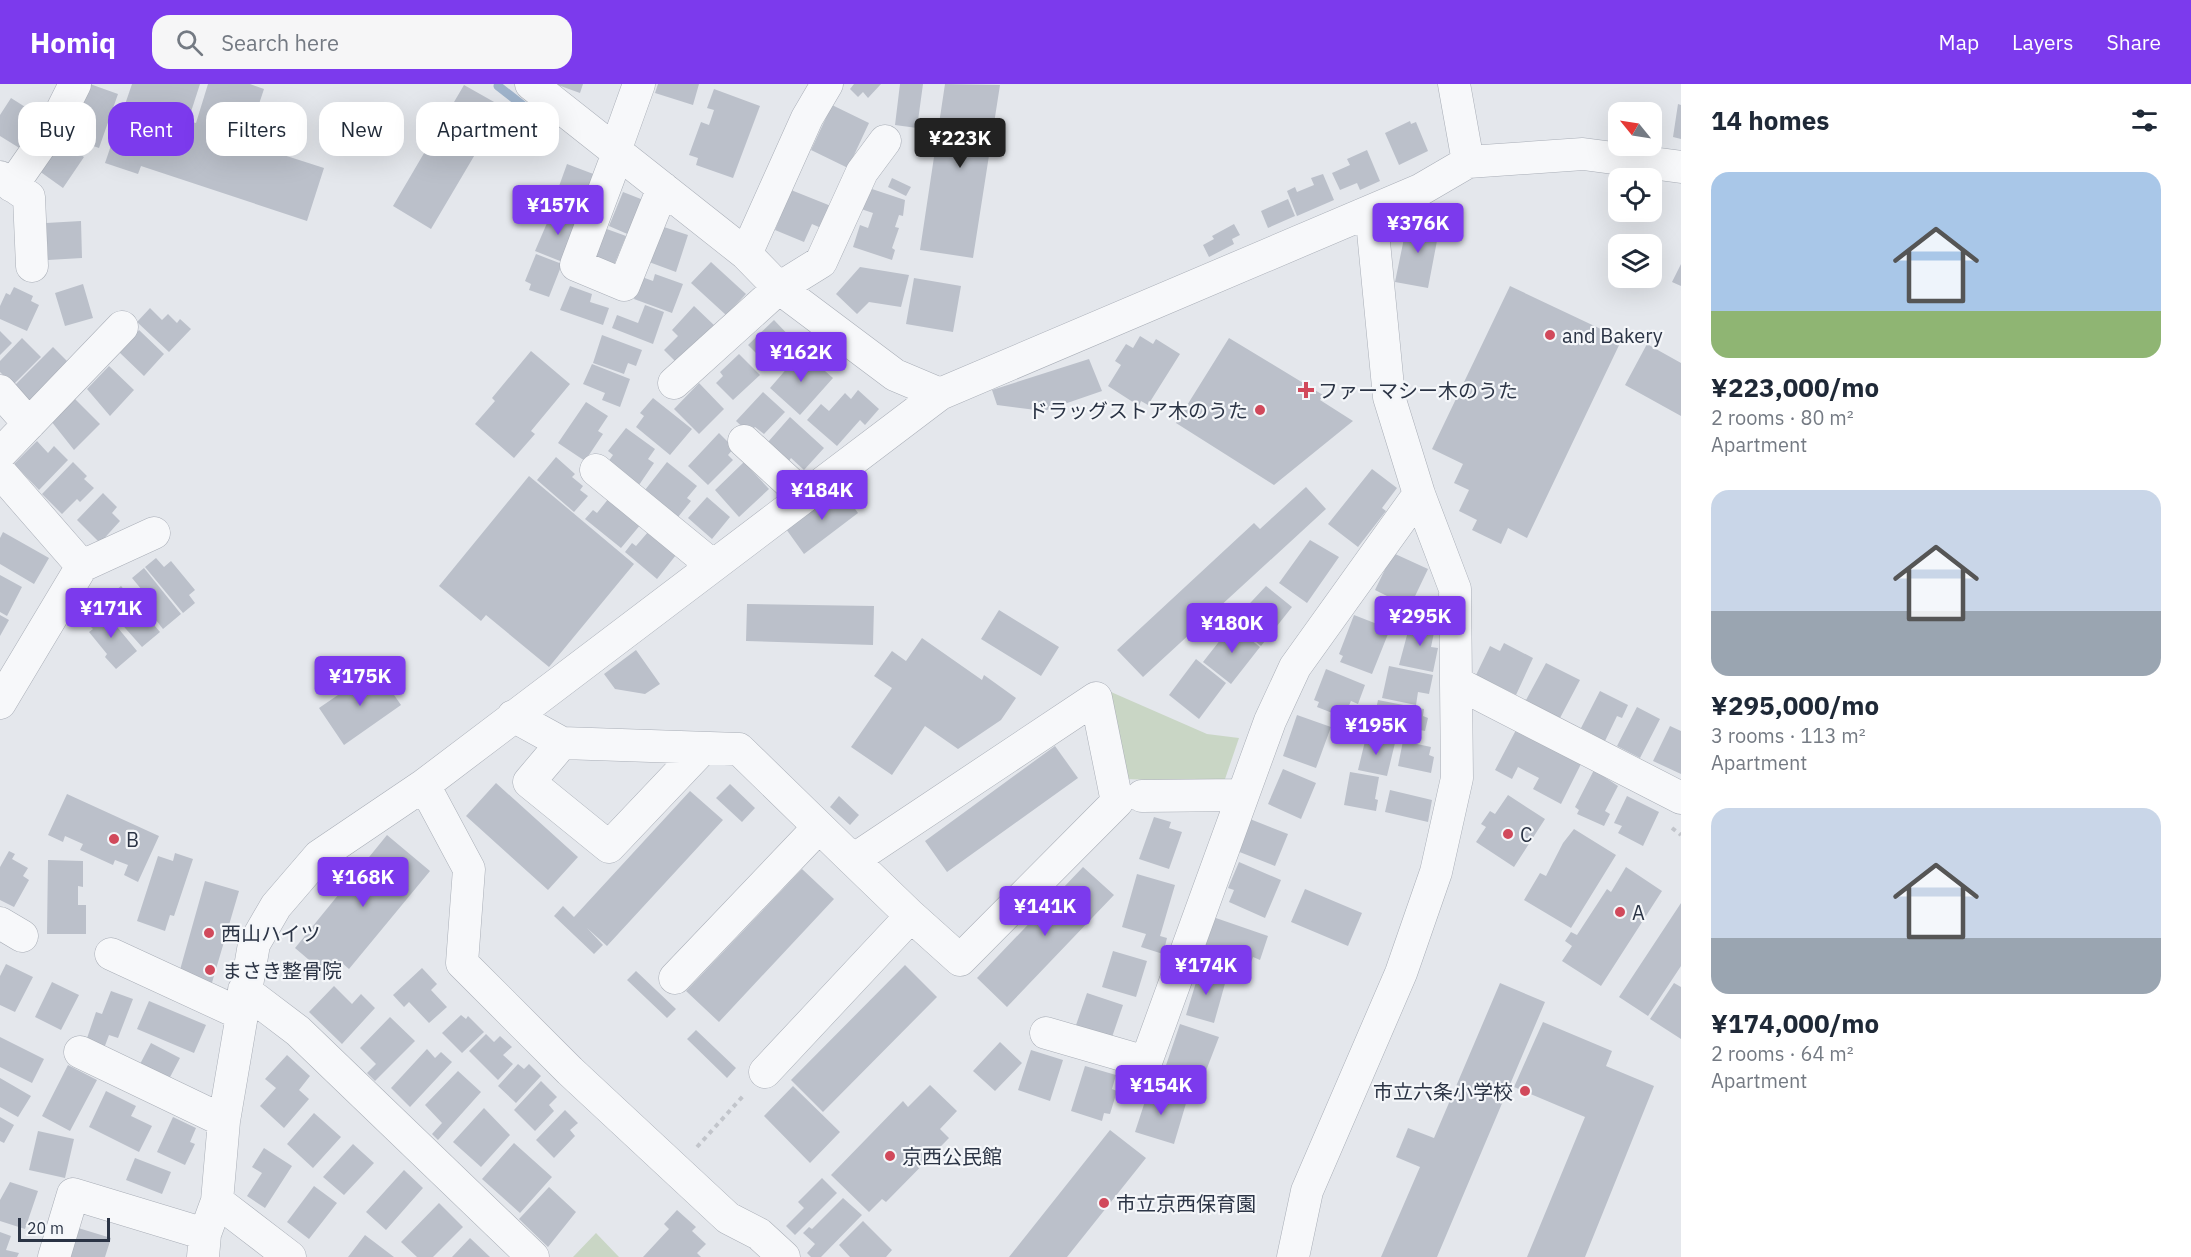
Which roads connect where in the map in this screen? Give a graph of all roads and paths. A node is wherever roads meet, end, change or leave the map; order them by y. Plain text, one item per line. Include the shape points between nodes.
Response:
1 (75, 84) edge
2 (533, 84) edge
3 (639, 84) edge
4 (827, 84) edge
5 (1454, 84) edge
6 (885, 141) dead end
7 (617, 152) junction
8 (1468, 162) junction
9 (1681, 167) edge
10 (6, 181) edge
11 (663, 188) junction
12 (1371, 211) junction
13 (746, 254) junction
14 (32, 266) dead end
15 (779, 288) junction
16 (122, 327) dead end
17 (674, 383) dead end
18 (0, 391) edge
19 (940, 394) junction
20 (29, 423) junction
21 (744, 441) dead end
22 (0, 454) edge
23 (596, 470) dead end
24 (0, 472) edge
25 (1419, 494) junction
26 (804, 496) junction
27 (154, 533) dead end
28 (712, 565) junction
29 (82, 566) junction
30 (1457, 682) junction
31 (0, 703) edge
32 (513, 716) junction
33 (562, 743) junction
34 (703, 748) junction
35 (424, 785) junction
36 (1242, 795) junction
37 (1142, 796) dead end
38 (1681, 798) edge
39 (818, 828) junction
40 (853, 860) junction
41 (911, 916) junction
42 (111, 954) dead end
43 (675, 978) dead end
44 (243, 1002) junction
45 (1046, 1034) dead end
46 (80, 1052) dead end
47 (765, 1072) joint
48 (224, 1121) junction
49 (676, 1169) junction
50 (217, 1201) junction
51 (204, 1246) edge
52 (54, 1257) edge
53 (290, 1257) edge
54 (533, 1257) edge
55 (784, 1257) edge
56 (1293, 1257) edge

1 - 10 street via 55,124
2 - 7 street
3 - 7 street
4 - 13 street via 807,118
5 - 8 street
6 - 15 street via 861,172 821,262
7 - 11 street
7 - 11 street via 576,265 624,285
8 - 9 street via 1583,154
8 - 12 street via 1420,190
10 - 14 street via 29,197
11 - 13 street
12 - 19 street
12 - 25 street via 1389,397
13 - 15 street
15 - 17 street
15 - 19 street via 895,375
16 - 20 street
18 - 20 street
19 - 26 street
20 - 22 street
21 - 26 street
23 - 28 street
24 - 29 street
25 - 30 street via 1455,589
25 - 36 street via 1294,667
26 - 28 street
27 - 29 street
28 - 32 street
29 - 31 street
30 - 38 street
30 - 56 street via 1457,778 1436,872 1401,973 1307,1191
32 - 33 street
32 - 35 street
33 - 34 street
33 - 34 street via 529,782 609,847
34 - 39 street via 739,749
35 - 44 street via 319,856 276,906 254,944
35 - 49 street via 469,869 462,963
36 - 37 street
36 - 45 street via 1146,1062
39 - 40 street
39 - 43 street
40 - 41 street
40 - 41 street via 1096,698 1117,802 960,960
41 - 47 street
42 - 44 street
44 - 48 street
44 - 54 street via 298,1031
46 - 48 street
47 - 49 path
48 - 50 street
49 - 55 street via 728,1218 759,1234
50 - 51 street
50 - 53 street
51 - 52 street via 73,1194

